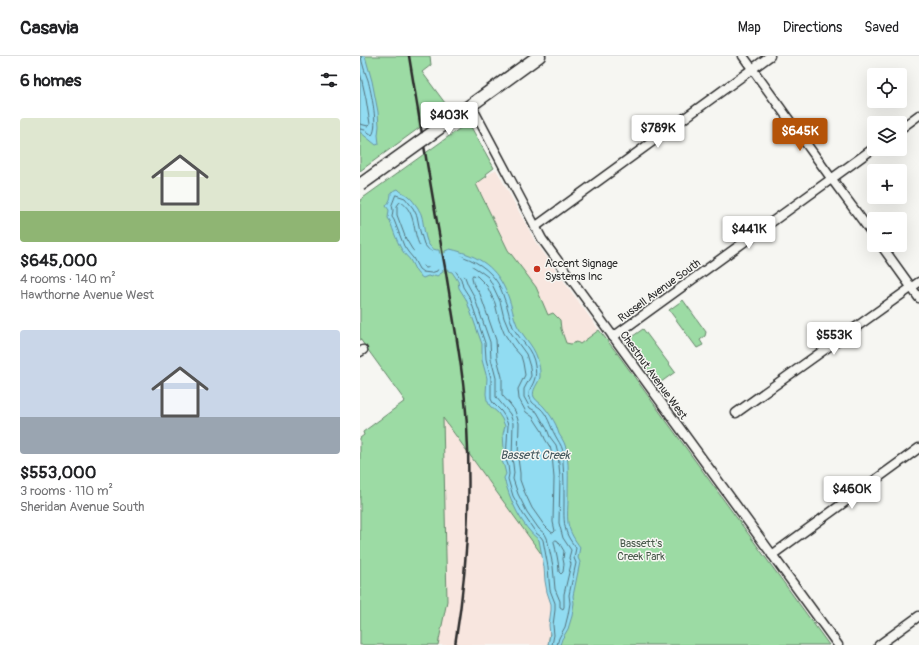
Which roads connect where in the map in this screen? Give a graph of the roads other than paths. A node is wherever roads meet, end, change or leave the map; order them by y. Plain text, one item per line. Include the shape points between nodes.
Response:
1 (539, 56) edge
2 (743, 56) edge
3 (770, 56) edge
4 (752, 69) junction
5 (471, 105) junction
6 (919, 115) edge
7 (907, 124) edge
8 (867, 153) edge
9 (831, 178) junction
10 (360, 185) edge
11 (535, 227) junction
12 (867, 227) edge
13 (886, 252) edge
14 (919, 282) edge
15 (912, 288) junction
16 (919, 298) edge
17 (613, 337) junction
18 (736, 414) dead end
19 (919, 448) edge
20 (772, 555) junction
21 (919, 616) edge
22 (838, 645) edge
23 (879, 645) edge

1 - 5 main road
2 - 4 street
3 - 4 street
4 - 9 street
4 - 11 street
5 - 10 main road, bridge
5 - 11 street, Chestnut Avenue West
6 - 7 street
8 - 9 street, Russell Avenue South
9 - 12 street
9 - 17 street, Russell Avenue South
11 - 17 street, Chestnut Avenue West
13 - 15 street
14 - 15 street
15 - 16 street
15 - 18 street
17 - 20 street, Chestnut Avenue West
19 - 20 street
20 - 22 street, Chestnut Avenue West
21 - 23 street

